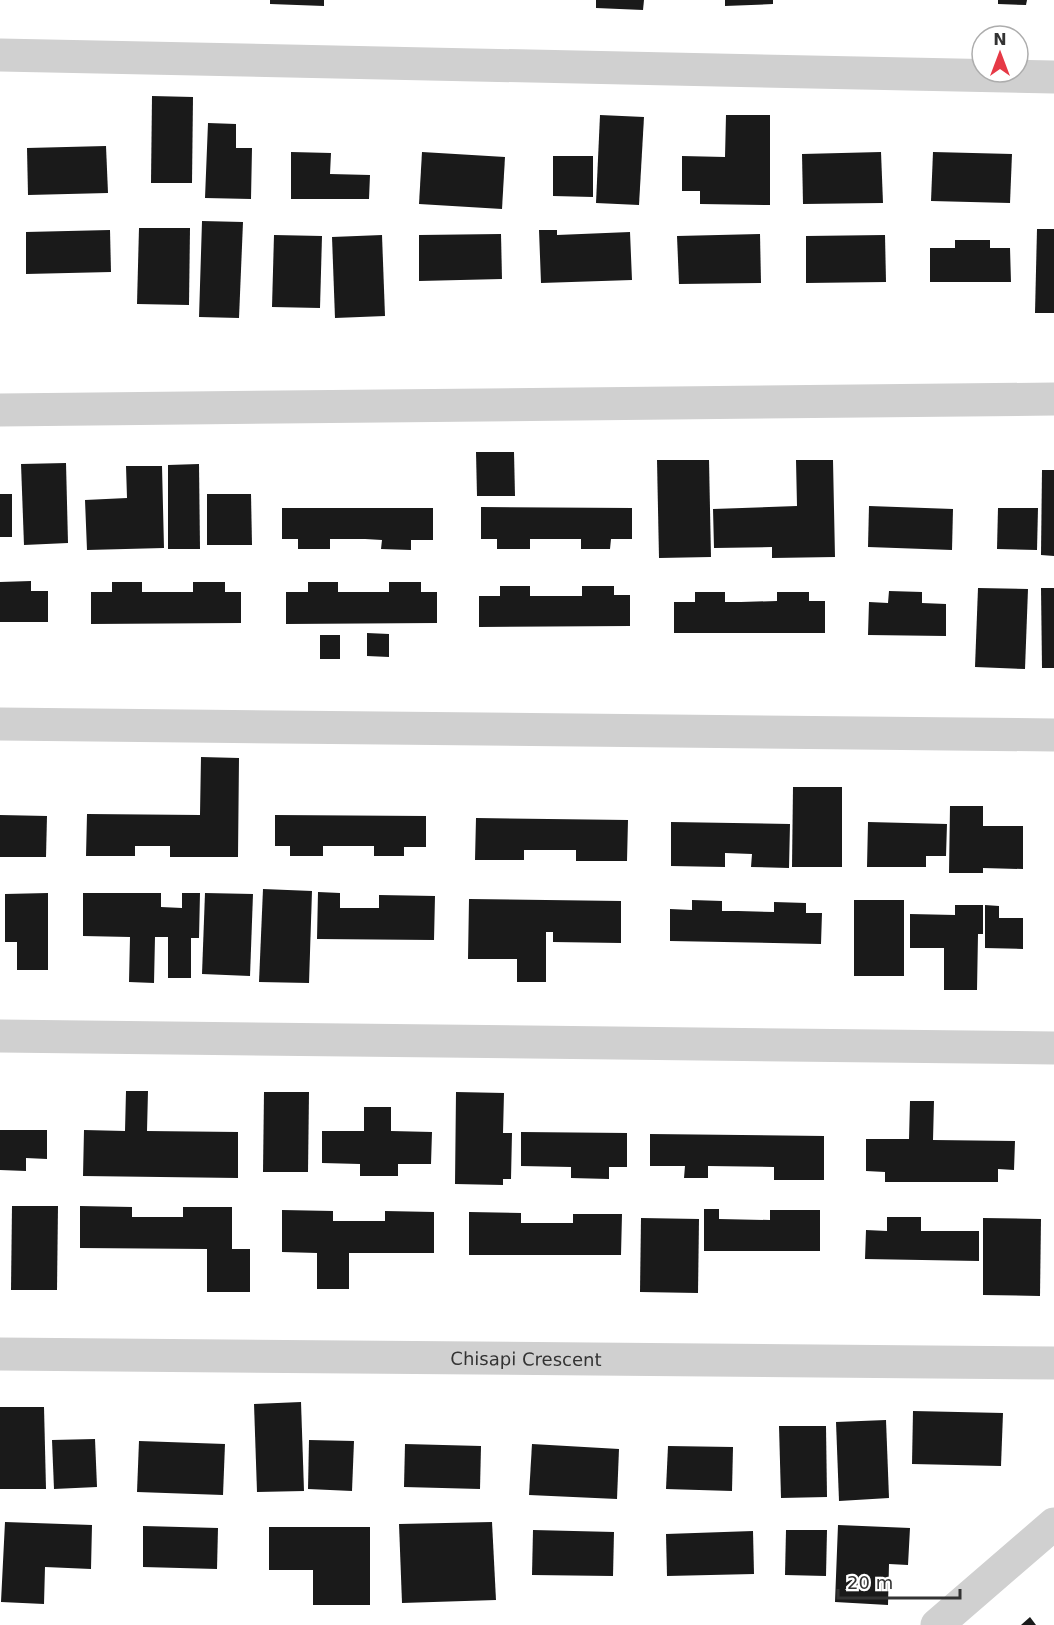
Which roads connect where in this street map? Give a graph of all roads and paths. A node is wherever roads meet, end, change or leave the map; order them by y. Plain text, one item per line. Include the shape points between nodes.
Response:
1 (0, 55) edge
2 (1054, 77) edge
3 (1054, 399) edge
4 (0, 410) edge
5 (0, 724) edge
6 (1054, 735) edge
7 (0, 1036) edge
8 (1054, 1048) edge
9 (0, 1354) edge
10 (1054, 1363) edge
11 (1054, 1524) edge
12 (937, 1625) edge

1 - 2 street
3 - 4 street
5 - 6 street
7 - 8 street
9 - 10 street, Chisapi Crescent
11 - 12 street

